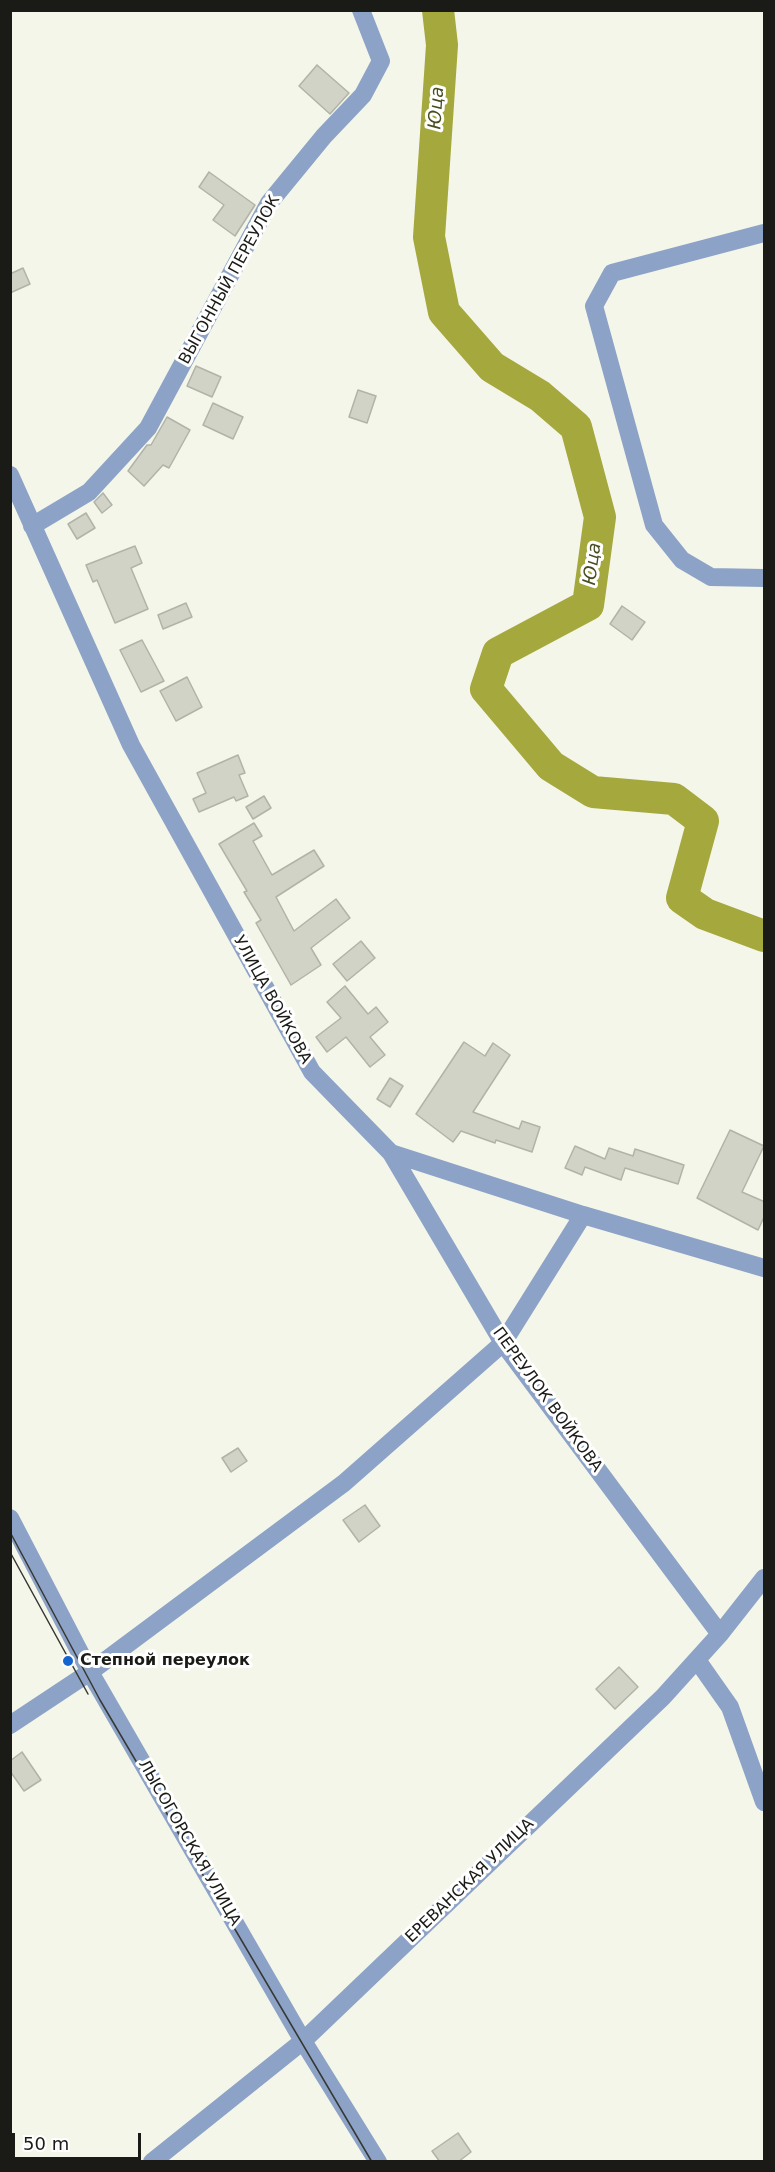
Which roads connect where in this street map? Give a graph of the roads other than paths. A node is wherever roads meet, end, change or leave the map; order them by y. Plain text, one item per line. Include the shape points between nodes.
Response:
1 (361, 10) edge
2 (765, 233) edge
3 (10, 475) edge
4 (32, 526) junction
5 (765, 578) edge
6 (392, 1153) junction
7 (583, 1215) junction
8 (765, 1268) edge
9 (503, 1343) junction
10 (10, 1518) edge
11 (765, 1578) edge
12 (720, 1634) junction
13 (697, 1660) junction
14 (90, 1672) junction
15 (10, 1725) edge
16 (765, 1802) edge
17 (303, 2041) junction
18 (152, 2162) edge
19 (378, 2162) edge

1 - 4 street, ВЫГОННЫЙ ПЕРЕУЛОК via 381,61 363,95 269,204 148,428 89,492
2 - 5 street via 612,273 594,306 654,525 682,560 711,577
3 - 4 street, УЛИЦА ВОЙКОВА
4 - 6 street, УЛИЦА ВОЙКОВА via 131,745 312,1072
6 - 7 street, УЛИЦА ВОЙКОВА
6 - 9 street, ПЕРЕУЛОК ВОЙКОВА
7 - 8 street, УЛИЦА ВОЙКОВА
7 - 9 street
9 - 12 street, ПЕРЕУЛОК ВОЙКОВА
9 - 14 street via 344,1483
10 - 14 street, ЛЫСОГОРСКАЯ УЛИЦА
11 - 12 street, ЕРЕВАНСКАЯ УЛИЦА
12 - 13 street, ЕРЕВАНСКАЯ УЛИЦА
13 - 16 street via 730,1707
13 - 17 street, ЕРЕВАНСКАЯ УЛИЦА
14 - 15 street
14 - 17 street, ЛЫСОГОРСКАЯ УЛИЦА
17 - 18 street, ЕРЕВАНСКАЯ УЛИЦА
17 - 19 street, ЛЫСОГОРСКАЯ УЛИЦА

